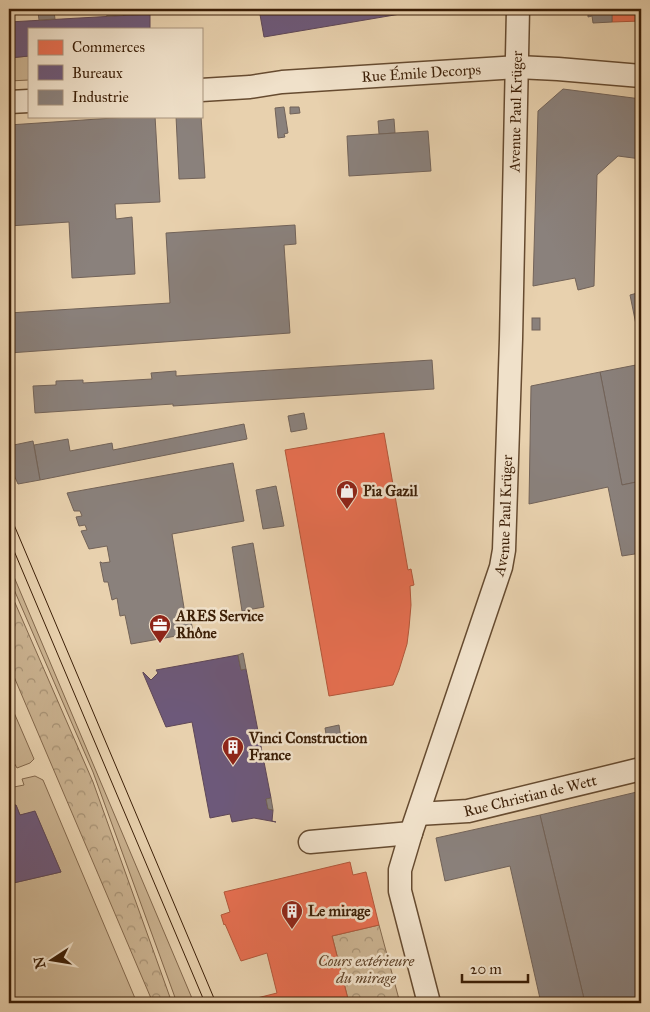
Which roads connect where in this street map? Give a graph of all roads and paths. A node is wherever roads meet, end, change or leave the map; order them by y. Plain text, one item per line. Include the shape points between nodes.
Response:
1 (518, 9) edge
2 (517, 67) junction
3 (641, 76) edge
4 (202, 90) edge
5 (28, 101) edge
6 (9, 102) edge
7 (641, 769) edge
8 (414, 824) junction
9 (310, 842) dead end
10 (429, 1003) edge

1 - 2 street, Avenue Paul Krüger
2 - 3 street, Rue Émile Decorps
2 - 4 street, Rue Émile Decorps
2 - 8 street, Avenue Paul Krüger via 504,550
5 - 6 street
7 - 8 street, Rue Christian de Wett
8 - 9 street, Rue Christian de Wett
8 - 10 street, Avenue Paul Krüger via 400,870 400,892

